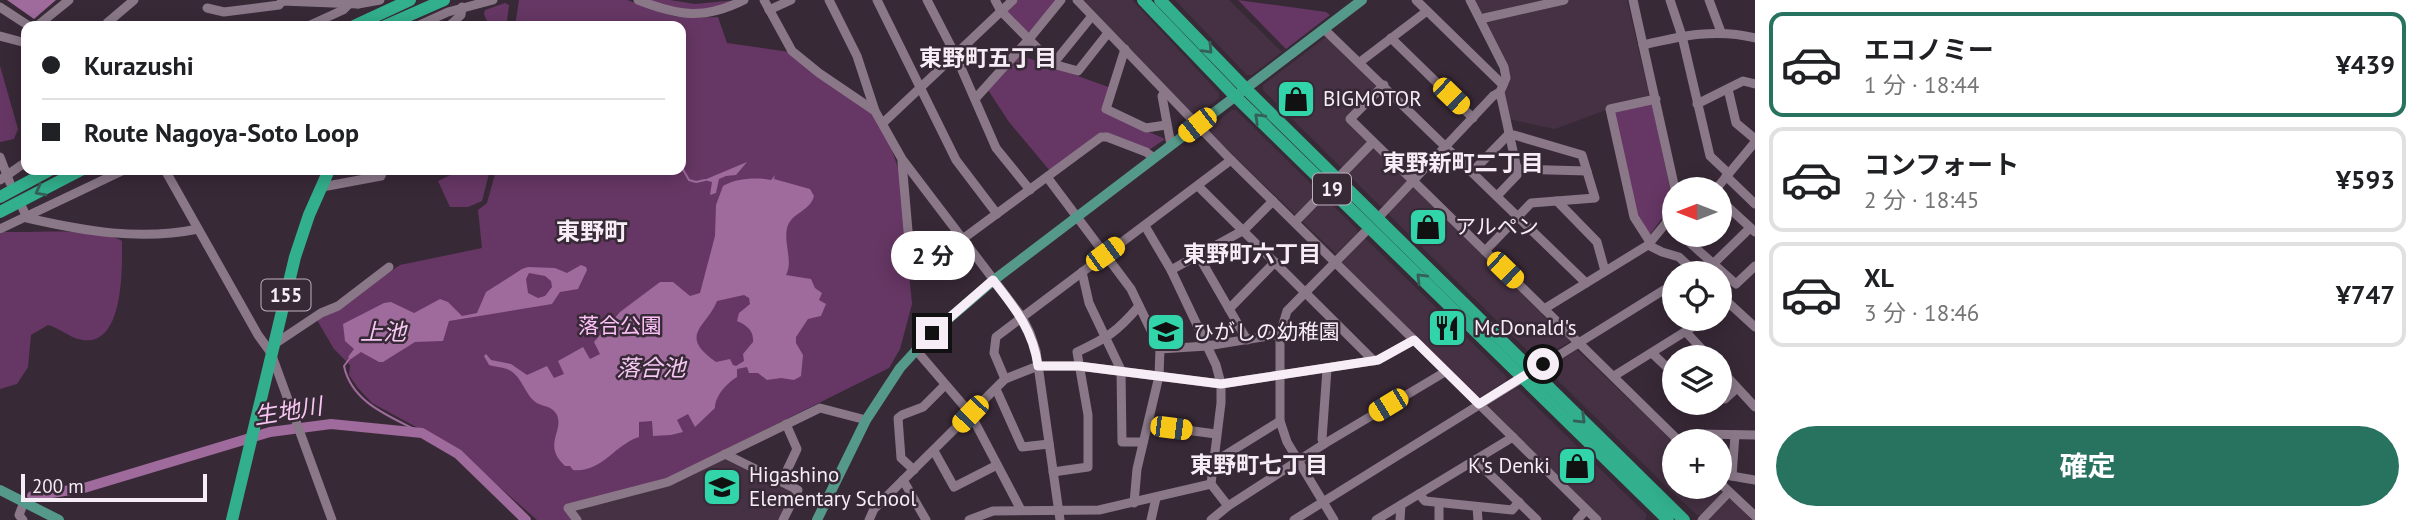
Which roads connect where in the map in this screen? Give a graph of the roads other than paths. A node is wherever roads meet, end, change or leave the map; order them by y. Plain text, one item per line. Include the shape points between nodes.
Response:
1 (69, 0) edge
2 (134, 0) edge
3 (380, 0) edge
4 (407, 0) edge
5 (444, 0) edge
6 (493, 0) edge
7 (638, 0) edge
8 (744, 0) edge
9 (764, 0) edge
10 (791, 0) edge
11 (829, 0) edge
12 (877, 0) edge
13 (927, 0) edge
14 (995, 0) edge
15 (1013, 0) edge
16 (1061, 0) edge
17 (1077, 0) edge
18 (1143, 0) edge
19 (1160, 0) edge
20 (1362, 0) edge
21 (1416, 0) edge
22 (1470, 0) edge
23 (1564, 0) edge
24 (1633, 0) edge
25 (1670, 0) edge
26 (1709, 0) edge
27 (282, 1) edge
28 (355, 2) edge
29 (0, 7) edge
30 (462, 7) junction
31 (207, 8) dead end
32 (769, 10) junction
33 (1001, 11) junction
34 (1427, 11) junction
35 (1092, 16) junction
36 (1480, 19) junction
37 (21, 21) edge
38 (43, 21) edge
39 (109, 21) edge
40 (318, 21) edge
41 (364, 21) edge
42 (396, 21) edge
43 (397, 21) edge
44 (429, 21) edge
45 (454, 21) edge
46 (1325, 30) junction
47 (1721, 32) junction
48 (1108, 33) junction
49 (0, 36) edge
50 (1682, 36) junction
51 (1030, 38) junction
52 (1391, 38) junction
53 (1755, 38) edge
54 (21, 42) edge
55 (1643, 45) junction
56 (1125, 49) junction
57 (955, 54) junction
58 (1360, 62) junction
59 (1053, 64) junction
60 (1755, 84) edge
61 (1384, 85) junction
62 (920, 88) junction
63 (1501, 88) junction
64 (1728, 89) junction
65 (1165, 92) junction
66 (1241, 93) junction
67 (975, 99) junction
68 (1656, 99) junction
69 (1697, 104) junction
70 (875, 111) junction
71 (1473, 118) junction
72 (883, 122) junction
73 (1166, 125) junction
74 (1197, 125) junction
75 (1508, 135) junction
76 (1755, 140) edge
77 (1373, 142) junction
78 (1171, 145) junction
79 (1446, 146) junction
80 (0, 157) edge
81 (1154, 158) junction
82 (902, 159) junction
83 (1231, 160) junction
84 (21, 166) edge
85 (1517, 169) junction
86 (1587, 171) junction
87 (1472, 172) junction
88 (41, 175) edge
89 (70, 175) edge
90 (112, 175) edge
91 (168, 175) edge
92 (328, 175) edge
93 (381, 175) edge
94 (1727, 175) junction
95 (1047, 177) junction
96 (1672, 177) edge
97 (6, 179) edge
98 (1334, 182) junction
99 (1414, 182) junction
100 (1198, 186) junction
101 (322, 187) junction
102 (1030, 190) junction
103 (1497, 196) junction
104 (0, 197) edge
105 (1273, 201) junction
106 (1557, 201) junction
107 (1755, 204) edge
108 (1732, 211) edge
109 (0, 212) edge
110 (24, 212) junction
111 (997, 214) junction
112 (1076, 217) junction
113 (1518, 217) junction
114 (1294, 222) junction
115 (1374, 223) junction
116 (1145, 226) junction
117 (1662, 227) edge
118 (0, 229) edge
119 (198, 229) junction
120 (1244, 230) junction
121 (1753, 230) edge
122 (963, 239) junction
123 (1649, 243) junction
124 (1695, 247) edge
125 (1485, 251) junction
126 (1105, 254) junction
127 (1198, 255) junction
128 (1683, 261) edge
129 (1710, 261) edge
130 (1717, 261) edge
131 (1275, 262) junction
132 (1335, 262) junction
133 (389, 267) dead end
134 (1755, 267) edge
135 (1171, 270) junction
136 (1605, 271) junction
137 (1082, 272) junction
138 (993, 280) junction
139 (1732, 281) edge
140 (1586, 283) junction
141 (1662, 291) edge
142 (1306, 292) junction
143 (1139, 306) junction
144 (1732, 306) edge
145 (1229, 309) junction
146 (1544, 309) junction
147 (1022, 317) junction
148 (1755, 327) edge
149 (1686, 332) joint
150 (1279, 334) junction
151 (1107, 338) junction
152 (1247, 340) junction
153 (1414, 340) junction
154 (1579, 341) junction
155 (1698, 345) edge
156 (1207, 346) junction
157 (272, 349) junction
158 (1160, 349) junction
159 (916, 350) junction
160 (1652, 352) junction
161 (1374, 361) junction
162 (1662, 362) edge
163 (1038, 366) junction
164 (1079, 366) junction
165 (1327, 369) junction
166 (1121, 370) junction
167 (1445, 372) junction
168 (1527, 374) junction
169 (1280, 375) junction
170 (1159, 376) junction
171 (1614, 376) junction
172 (1005, 379) junction
173 (1732, 382) edge
174 (1221, 384) junction
175 (945, 385) junction
176 (1737, 388) junction
177 (996, 389) junction
178 (1732, 393) edge
179 (1479, 404) junction
180 (1755, 407) edge
181 (970, 414) junction
182 (866, 420) junction
183 (1280, 421) junction
184 (786, 424) junction
185 (1148, 425) junction
186 (1667, 429) edge
187 (1216, 434) junction
188 (1732, 435) edge
189 (1735, 435) junction
190 (1755, 435) edge
191 (1513, 437) junction
192 (1143, 442) junction
193 (1049, 444) junction
194 (1324, 444) junction
195 (934, 451) junction
196 (725, 454) junction
197 (1475, 460) junction
198 (1298, 461) junction
199 (1214, 462) junction
200 (997, 465) junction
201 (914, 470) junction
202 (1053, 472) junction
203 (1732, 476) joint
204 (903, 480) junction
205 (1755, 480) edge
206 (782, 481) junction
207 (1212, 484) junction
208 (0, 490) edge
209 (1419, 494) junction
210 (1732, 495) edge
211 (1156, 498) junction
212 (1722, 499) edge
213 (1322, 501) junction
214 (24, 502) junction
215 (1519, 502) junction
216 (1134, 503) junction
217 (1439, 503) junction
218 (1401, 505) junction
219 (1228, 506) junction
220 (1477, 507) junction
221 (1021, 510) junction
222 (1587, 510) junction
223 (1059, 515) edge
224 (1755, 516) edge
225 (1661, 518) edge
226 (23, 520) edge
227 (59, 520) edge
228 (232, 520) edge
229 (332, 520) edge
230 (577, 520) edge
231 (783, 520) edge
232 (817, 520) edge
233 (869, 520) edge
234 (926, 520) edge
235 (969, 520) edge
236 (1151, 520) edge
237 (1212, 520) edge
238 (1294, 520) edge
239 (1334, 520) edge
240 (1376, 520) edge
241 (1400, 520) edge
242 (1438, 520) edge
243 (1478, 520) edge
244 (1536, 520) edge
245 (1577, 520) edge
246 (1597, 520) edge
247 (1684, 520) edge
248 (1702, 520) edge

1 - 38 street
2 - 39 street
3 - 28 street
4 - 41 highway
4 - 43 highway
5 - 42 highway
6 - 30 street
7 - 8 street via 694,15 717,12
9 - 32 street
10 - 32 street
11 - 70 street via 857,56
12 - 62 street
13 - 57 street
14 - 33 street
15 - 33 street
16 - 51 street
17 - 35 street
18 - 66 highway, 19
19 -> 66 highway, 19
20 - 46 main road
21 - 34 street
22 - 36 street
23 - 36 street
24 - 55 street
25 - 50 street
26 - 47 street
27 - 28 street
27 - 31 street via 224,12
28 - 40 street
29 - 37 street
30 - 44 street
30 - 45 street
32 - 70 street via 792,51
33 - 51 street
33 - 57 street
34 - 52 street
34 - 63 street
35 - 48 street
35 - 59 street
36 - 63 street via 1504,67 1506,78
46 - 58 street
46 - 66 main road
47 - 50 street
47 - 53 street
48 - 56 street
48 - 59 street via 1078,71
49 - 54 street
50 - 55 street
50 - 69 street
51 - 59 street
51 - 67 street
52 - 58 street
52 - 71 street
55 - 68 street
56 - 65 street
56 - 73 street via 1106,109 1146,128
57 - 62 street
57 - 67 street
58 - 61 street
60 - 64 street via 1743,81
61 - 77 street via 1350,118
61 - 79 street
62 - 72 street
62 - 111 street via 956,160
63 - 71 street
63 - 75 street
64 - 69 street
64 - 76 street via 1736,123
65 - 73 street
65 - 74 street
66 - 74 main road
66 - 98 highway, 19
67 - 102 street via 996,148
68 - 96 street
68 - 123 street via 1610,109 1634,217
69 - 94 street via 1710,156
70 - 72 street
71 - 79 street
72 - 82 street
73 - 78 street
74 - 78 main road
74 - 83 street
75 - 85 street
75 - 86 street via 1582,155
75 - 87 street
76 - 94 street
77 - 98 street
77 - 99 street
78 - 81 main road
79 - 87 street
79 - 99 street
80 - 97 street
81 - 95 street via 1101,137
81 - 112 main road
82 - 122 street
82 - 122 street via 911,265 930,263
83 - 100 street
83 - 105 street
84 - 97 street
85 - 86 street
85 - 103 street via 1517,175
86 - 106 street via 1595,198
87 - 103 street
88 - 104 highway
89 -> 109 highway
90 - 110 street
91 - 119 street
92 - 101 highway, 155
93 - 101 street
94 - 107 street
95 - 102 street
95 - 112 street
98 - 114 street
98 - 115 highway, 19
99 - 115 street
99 - 125 street
100 - 116 street
100 - 120 street
101 - 157 highway, 155 via 295,257
102 - 111 street
103 - 113 street
105 - 114 street
105 - 120 street
106 - 113 street via 1531,203
106 - 136 street via 1597,242
108 - 121 street
110 - 118 street
110 - 119 street via 27,218 115,235 158,236
111 - 122 street
112 - 126 street
112 - 138 main road
113 - 125 street
113 - 140 street
114 - 132 street
115 - 132 street
115 - 168 highway, 19
116 - 126 street
116 - 135 street
117 - 123 street
119 - 157 street via 258,334
120 - 127 street
120 - 131 street
121 - 130 street
122 - 138 street
123 - 128 street
123 - 136 street
124 - 129 street
125 - 146 street
126 - 137 street
126 - 143 street
127 - 135 street
127 - 145 street
131 - 142 street
131 - 145 street
132 - 142 street
132 - 153 street
133 - 157 street
134 - 139 street via 1736,284
135 - 156 street
136 - 140 street
137 - 147 street
137 - 151 street via 1089,303
138 - 147 street
138 - 159 main road
140 - 146 street
141 - 154 street
142 - 150 street via 1287,311
142 - 161 street
143 - 151 street
143 - 158 street
144 - 148 street
145 - 152 street
146 - 154 street
147 - 163 street
147 - 172 street via 996,337 994,352
149 - 155 street
149 - 160 street
150 - 152 street
150 - 169 street
151 - 164 street via 1077,352
151 - 166 street
152 - 156 street
153 - 161 street
153 - 167 street
154 - 168 street
154 - 171 street
156 - 158 street
156 - 174 street
157 - 228 highway, 155
157 - 229 street
158 - 170 street
159 - 175 street
159 - 182 main road
160 - 162 street
160 - 171 street
161 - 165 street
163 - 164 street
163 - 172 street
163 - 193 street
164 - 166 street
164 - 202 street via 1088,415 1088,467
165 - 169 street
165 - 194 street
166 - 170 street
166 - 192 street via 1122,442
167 - 179 street
167 - 194 street
168 - 179 street
168 - 225 highway, 19
168 -> 247 highway, 19
169 - 174 street
169 - 183 street
170 - 174 street
170 - 185 street
171 - 186 street
172 - 177 street
173 - 176 street
174 - 187 street
175 - 181 street
175 - 201 street via 923,407 898,418 901,458
176 - 178 street
176 - 180 street
177 - 181 street
177 - 193 street via 1022,447
179 - 191 street
179 - 213 street
181 - 195 street
181 - 200 street
182 - 184 street via 820,408
182 - 232 main road
183 - 198 street
183 - 199 street
184 - 196 street
184 - 206 street via 797,449
185 - 187 street
185 - 192 street
187 - 199 street
188 - 189 street
189 - 190 street
189 - 203 street
191 - 197 street
191 - 222 street
192 - 216 street
193 - 202 street
194 - 198 street
195 - 200 street via 954,487
195 - 201 street
196 - 206 street
196 - 230 street via 668,482 568,508
197 - 209 street
197 - 215 street
198 - 213 street
198 - 219 street
199 - 207 street
200 - 221 street
201 - 204 street
202 - 223 street
203 - 205 street
204 - 233 street
204 - 234 street
206 - 231 street via 798,490
207 - 211 street
207 - 219 street
208 - 214 main road
209 - 217 street via 1425,502
209 - 218 street
210 - 224 street
211 - 216 street
211 - 236 street
212 - 248 street
213 - 238 street
213 - 239 street
214 - 226 street via 19,515
214 - 227 main road
215 - 220 street via 1512,510
215 - 244 street
216 - 223 street
217 - 220 street
217 - 242 street
218 - 240 street
218 - 241 street
219 - 237 street
220 - 243 street
221 - 223 street
221 - 235 street via 993,511
222 - 245 street
222 - 246 street

